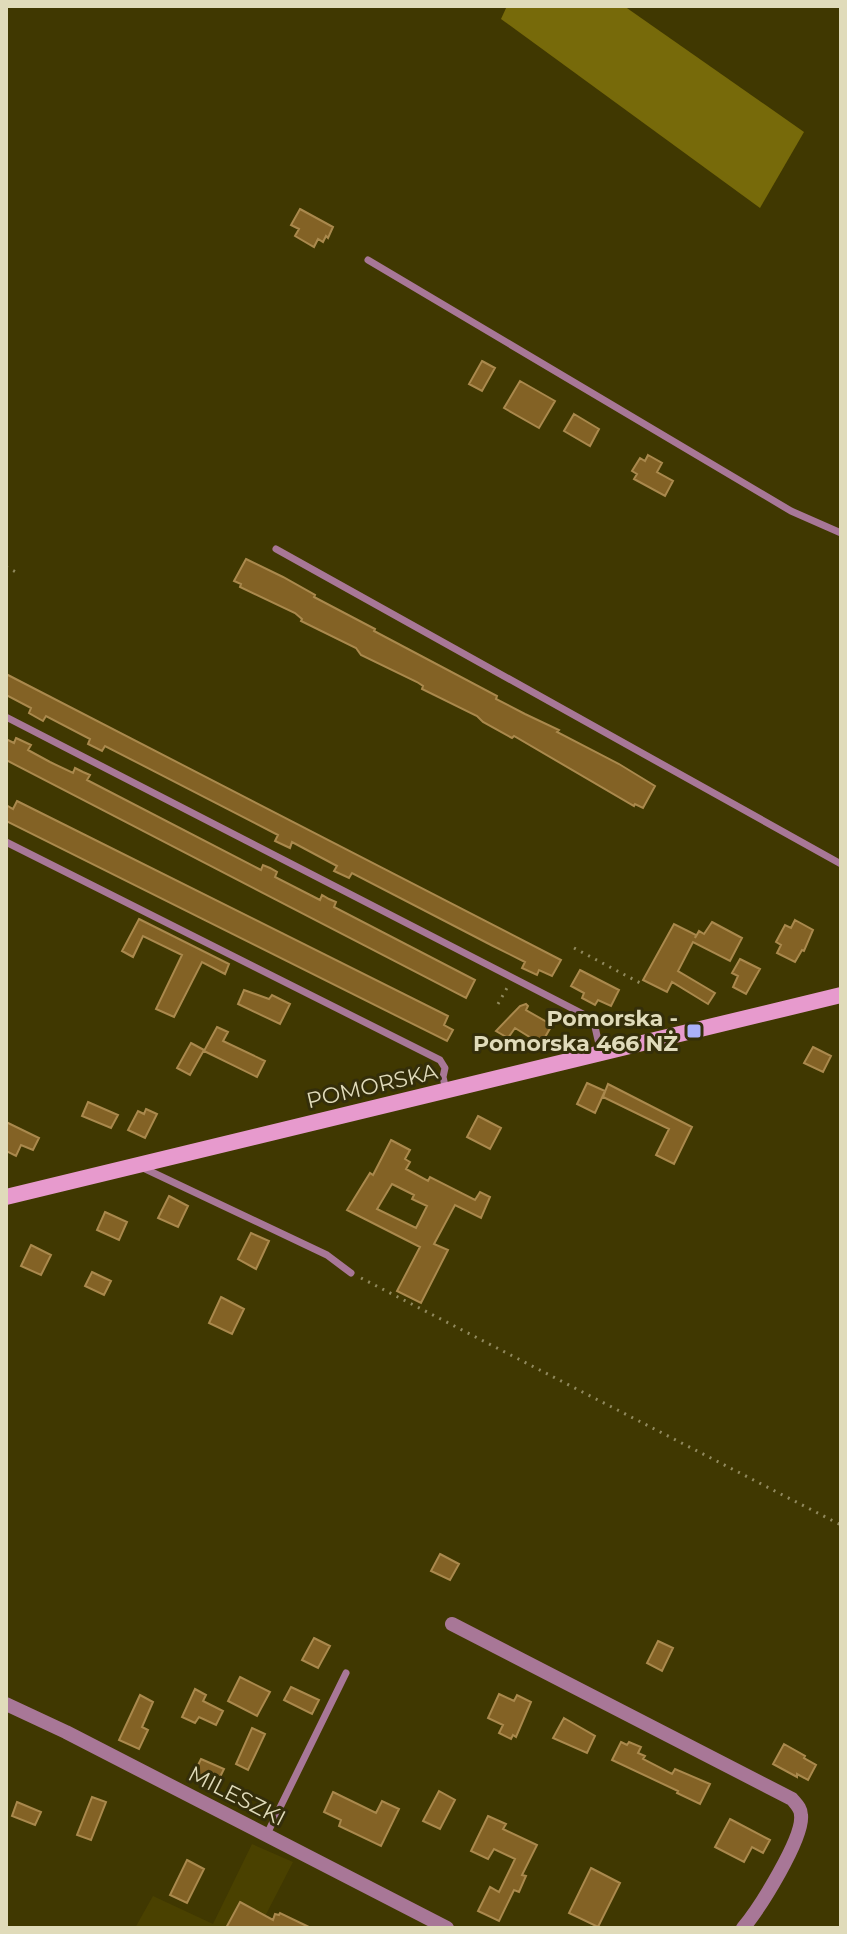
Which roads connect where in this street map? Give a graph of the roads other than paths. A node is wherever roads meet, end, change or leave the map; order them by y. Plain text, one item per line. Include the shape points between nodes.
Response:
1 (368, 260) dead end
2 (841, 533) edge
3 (276, 549) dead end
4 (6, 717) edge
5 (6, 842) edge
6 (841, 864) edge
7 (841, 995) edge
8 (601, 1053) junction
9 (446, 1091) junction
10 (137, 1164) junction
11 (6, 1197) edge
12 (351, 1273) road end
13 (452, 1624) dead end
14 (346, 1673) dead end
15 (8, 1709) edge
16 (266, 1836) junction
17 (447, 1928) edge
18 (743, 1928) edge

1 - 2 lane via 791,511
3 - 6 lane
4 - 8 lane via 587,1016
5 - 9 lane via 440,1060
7 - 8 street, POMORSKA
8 - 9 street, POMORSKA
9 - 10 street, POMORSKA
10 - 11 street, POMORSKA
10 - 12 lane via 327,1255
13 - 18 street via 799,1806 797,1836
14 - 16 lane
15 - 16 street, MILESZKI
16 - 17 street, MILESZKI

